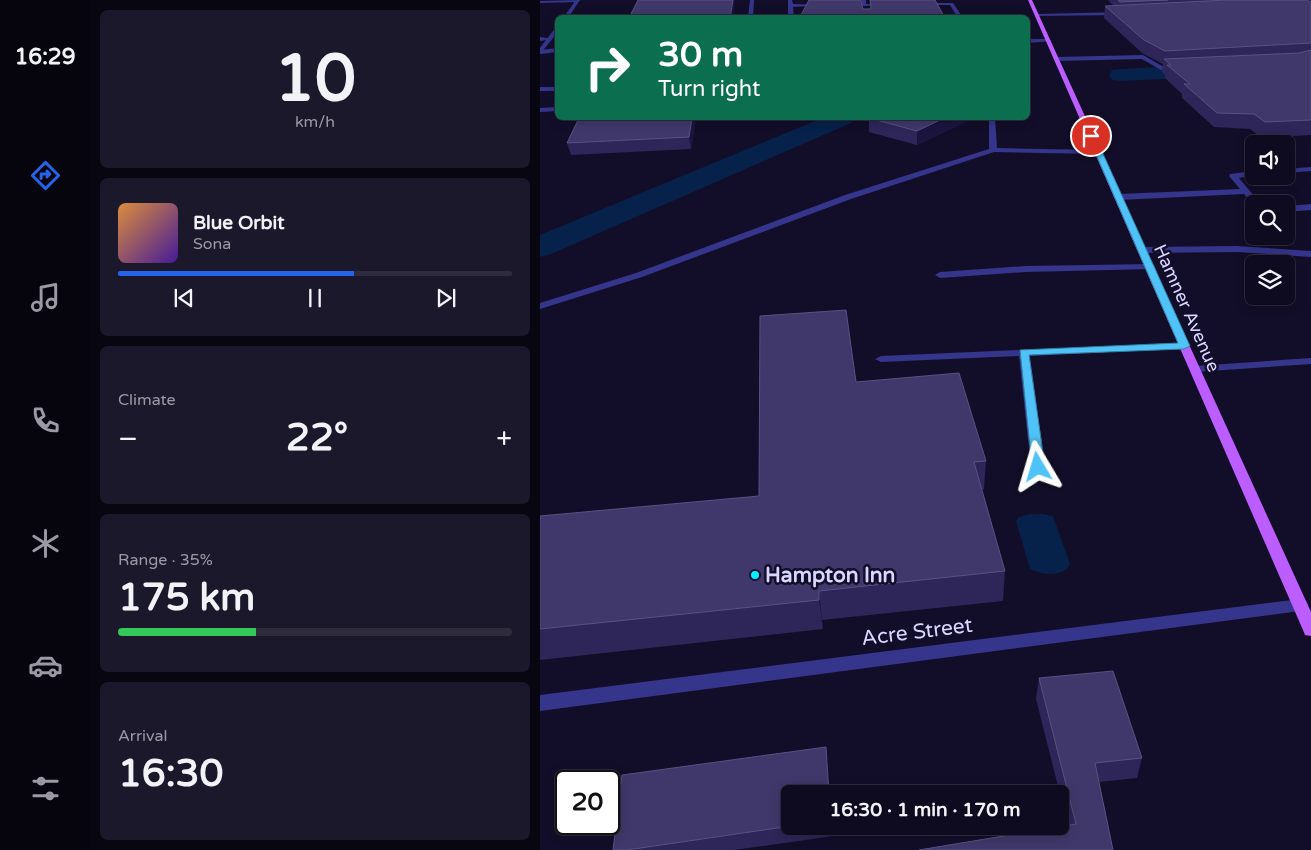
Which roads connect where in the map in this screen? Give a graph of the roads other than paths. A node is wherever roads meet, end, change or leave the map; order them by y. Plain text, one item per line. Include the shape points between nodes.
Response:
1 (578, 0) edge
2 (752, 0) edge
3 (1030, 0) edge
4 (540, 2) edge
5 (790, 3) edge
6 (827, 4) edge
7 (855, 4) edge
8 (865, 5) edge
9 (893, 5) edge
10 (912, 5) edge
11 (1124, 13) edge
12 (568, 15) edge
13 (750, 15) edge
14 (959, 15) edge
15 (1038, 16) junction
16 (555, 32) edge
17 (540, 39) edge
18 (550, 39) junction
19 (1030, 41) edge
20 (1049, 41) junction
21 (555, 50) edge
22 (540, 52) edge
23 (1057, 59) junction
24 (1190, 67) edge
25 (540, 89) edge
26 (555, 89) edge
27 (555, 109) edge
28 (540, 110) edge
29 (992, 120) edge
30 (993, 150) junction
31 (1098, 152) junction
32 (1311, 169) edge
33 (1295, 170) edge
34 (1245, 174) edge
35 (1246, 191) junction
36 (1249, 195) edge
37 (1119, 197) junction
38 (1311, 208) edge
39 (1295, 209) edge
40 (1142, 250) junction
41 (1311, 254) edge
42 (1150, 267) junction
43 (940, 275) dead end
44 (540, 306) edge
45 (1184, 346) junction
46 (1024, 352) junction
47 (882, 359) dead end
48 (1311, 361) edge
49 (1195, 369) junction
50 (1038, 467) dead end
51 (1300, 605) junction
52 (1311, 630) edge
53 (540, 703) edge

1 - 4 street
1 - 12 street
2 - 13 street
3 - 15 main road, Hamner Avenue
5 - 6 street
7 - 8 street
8 - 9 street
10 - 14 street via 951,4
11 - 15 street
15 - 20 main road, Hamner Avenue
16 - 18 street
17 - 18 street
18 - 22 street
19 - 20 street
20 - 23 main road, Hamner Avenue
21 - 22 street
23 - 24 street via 1143,57 1161,68
23 - 31 main road, Hamner Avenue
25 - 26 street
27 - 28 street
29 - 30 street
30 - 31 street
30 - 44 street via 848,198 639,275
31 - 37 main road, Hamner Avenue
32 - 33 street
34 - 35 street via 1233,176
35 - 36 street
35 - 37 street
37 - 40 main road, Hamner Avenue
38 - 39 street
40 - 41 street via 1237,249
40 - 42 main road, Hamner Avenue
42 - 43 street via 1026,269
42 - 45 main road, Hamner Avenue
45 - 46 street
45 - 49 main road, Hamner Avenue
46 - 47 street
46 - 50 street
48 - 49 street
49 - 51 main road, Hamner Avenue
51 - 52 main road, Hamner Avenue
51 - 53 street, Acre Street

